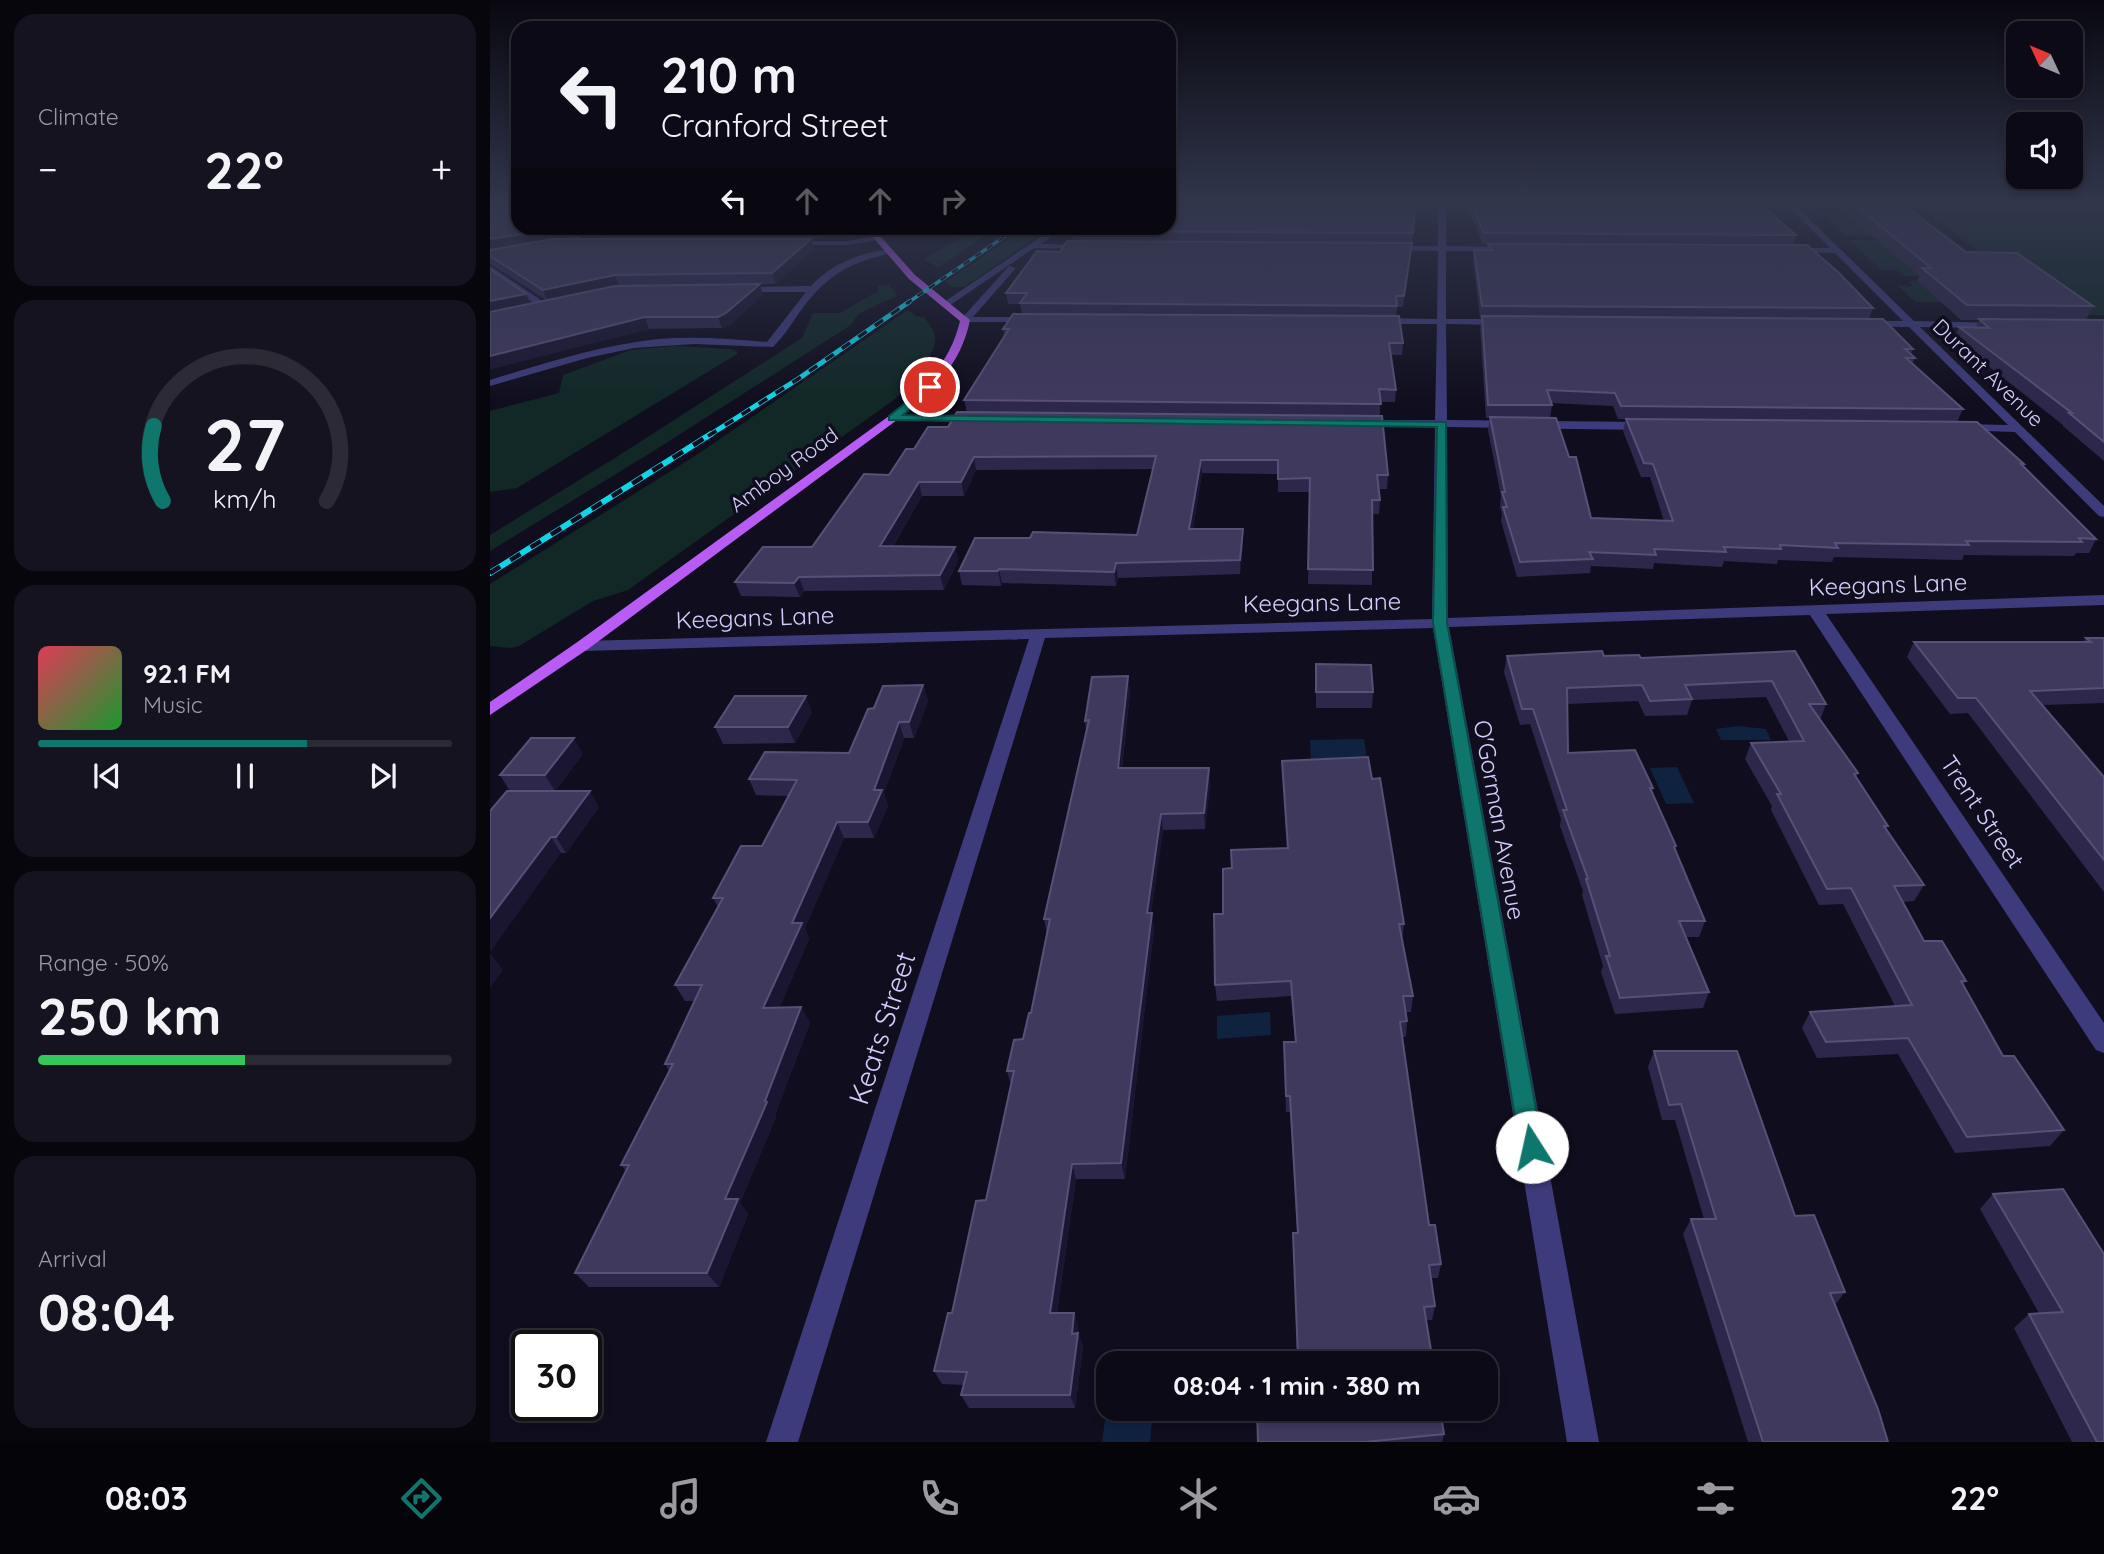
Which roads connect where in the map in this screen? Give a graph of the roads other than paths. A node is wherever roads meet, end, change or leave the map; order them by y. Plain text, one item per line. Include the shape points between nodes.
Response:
1 (831, 267) edge
2 (839, 267) edge
3 (903, 267) edge
4 (1000, 267) edge
5 (1013, 267) edge
6 (1442, 267) edge
7 (1853, 267) edge
8 (490, 269) edge
9 (825, 276) junction
10 (733, 289) edge
11 (812, 289) junction
12 (558, 303) edge
13 (946, 304) junction
14 (544, 306) junction
15 (531, 309) edge
16 (965, 320) junction
17 (1042, 320) edge
18 (1373, 321) edge
19 (1442, 321) junction
20 (1511, 322) edge
21 (1857, 324) edge
22 (1911, 324) junction
23 (2019, 325) edge
24 (490, 383) edge
25 (893, 418) junction
26 (996, 419) edge
27 (1340, 423) edge
28 (1443, 424) junction
29 (1655, 426) edge
30 (1942, 428) edge
31 (2018, 429) junction
32 (2104, 513) edge
33 (2104, 600) edge
34 (1815, 610) junction
35 (1440, 623) junction
36 (1039, 632) junction
37 (582, 646) junction
38 (490, 710) edge
39 (2104, 1043) edge
40 (782, 1442) edge
41 (1583, 1442) edge

1 - 9 street
2 - 9 street
3 - 13 main road
4 - 13 street
5 - 16 street
6 - 19 street, O'Gorman Avenue
7 - 22 street, Durant Avenue
8 - 14 street
9 - 11 street
10 - 11 street
11 - 24 street via 783,334 769,345 660,342
12 - 14 street
13 - 16 main road
14 - 15 street
16 - 17 street
16 - 25 main road, Amboy Road via 955,356 940,377
18 - 19 street
19 - 20 street
19 - 28 street, O'Gorman Avenue
21 - 22 street
22 - 23 street
22 - 31 street, Durant Avenue
25 - 26 street
25 - 37 main road, Amboy Road
27 - 28 street
28 - 29 street
28 - 35 street, O'Gorman Avenue
30 - 31 street
31 - 32 street, Durant Avenue
33 - 34 street, Keegans Lane
34 - 35 street, Keegans Lane
34 - 39 street, Trent Street
35 - 36 street, Keegans Lane
35 - 41 street, O'Gorman Avenue
36 - 37 street, Keegans Lane
36 - 40 street, Keats Street
37 - 38 main road, Amboy Road

